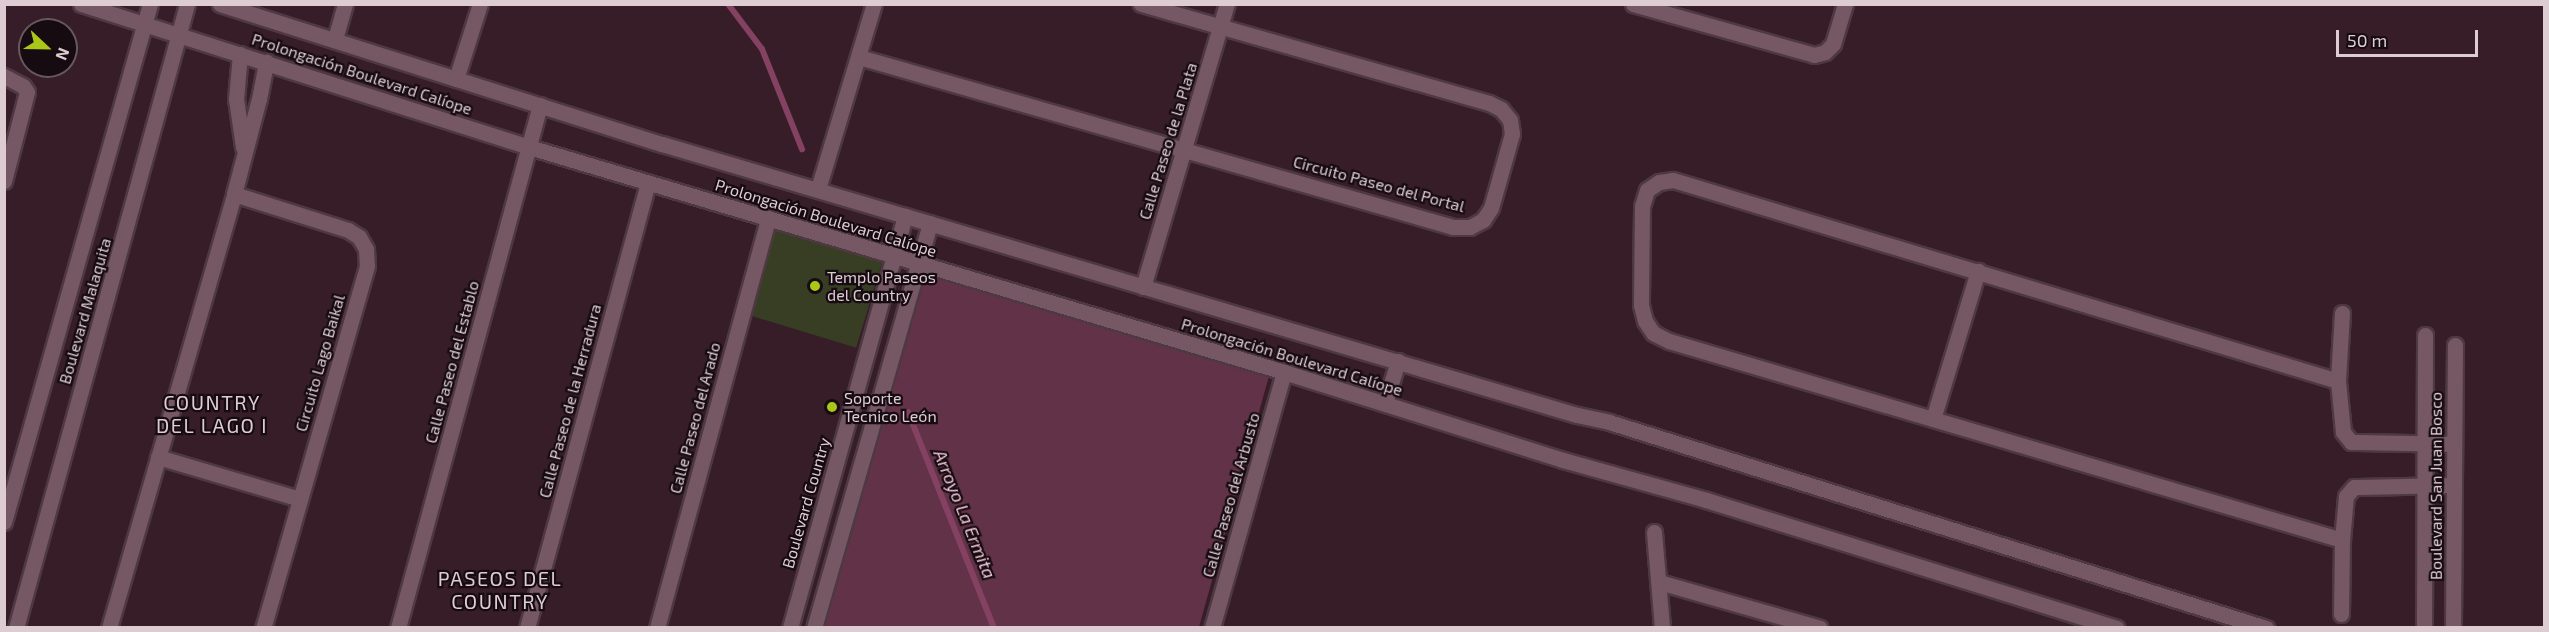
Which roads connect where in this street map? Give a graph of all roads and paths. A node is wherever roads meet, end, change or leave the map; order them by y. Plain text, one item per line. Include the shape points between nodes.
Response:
1 (81, 4) edge
2 (150, 4) edge
3 (187, 4) edge
4 (220, 4) edge
5 (345, 4) edge
6 (480, 4) edge
7 (874, 4) edge
8 (1141, 4) edge
9 (1227, 4) edge
10 (1633, 4) edge
11 (1845, 4) edge
12 (145, 25) junction
13 (1221, 27) junction
14 (180, 35) junction
15 (335, 39) junction
16 (240, 54) junction
17 (859, 57) junction
18 (266, 62) junction
19 (4, 76) edge
20 (456, 79) junction
21 (540, 105) junction
22 (529, 147) junction
23 (1185, 148) junction
24 (244, 153) junction
25 (4, 181) edge
26 (648, 183) junction
27 (818, 189) junction
28 (234, 194) junction
29 (905, 216) junction
30 (768, 219) junction
31 (930, 223) junction
32 (893, 257) junction
33 (918, 265) junction
34 (1978, 271) junction
35 (1143, 287) junction
36 (2342, 313) dead end
37 (2425, 335) dead end
38 (2455, 345) dead end
39 (1398, 361) junction
40 (1284, 372) junction
41 (2338, 381) junction
42 (1385, 403) junction
43 (1933, 418) junction
44 (2427, 444) junction
45 (2454, 444) junction
46 (158, 457) junction
47 (2426, 484) junction
48 (2453, 485) junction
49 (300, 499) junction
50 (4, 522) edge
51 (1654, 532) dead end
52 (2342, 540) junction
53 (1659, 582) junction
54 (2341, 614) dead end
55 (16, 627) edge
56 (109, 627) edge
57 (263, 627) edge
58 (398, 627) edge
59 (527, 627) edge
60 (657, 627) edge
61 (790, 627) edge
62 (814, 627) edge
63 (1212, 627) edge
64 (1662, 627) edge
65 (1820, 627) edge
66 (2116, 627) edge
67 (2266, 627) edge
68 (2424, 627) edge
69 (2453, 627) edge

1 - 12 street, Prolongación Boulevard Calíope
2 - 12 street, Boulevard Malaquita
3 - 14 street, Boulevard Malaquita
4 - 15 street, Prolongación Boulevard Calíope
5 - 15 street
6 - 20 street
7 - 17 street
8 - 13 street, Circuito Paseo del Portal
9 - 13 street, Calle Paseo de la Plata
10 - 11 street via 1814,55 1833,44
12 - 14 street, Prolongación Boulevard Calíope
12 - 50 street, Boulevard Malaquita
13 - 23 street, Calle Paseo de la Plata
13 - 23 street, Circuito Paseo del Portal via 1501,109 1510,120 1512,134 1491,208 1483,220 1470,227 1453,227
14 - 16 street, Prolongación Boulevard Calíope
14 - 55 street, Boulevard Malaquita
15 - 20 street, Prolongación Boulevard Calíope
16 - 18 street, Prolongación Boulevard Calíope
16 - 24 street via 236,99
17 - 23 street, Circuito Paseo del Portal
17 - 27 street
18 - 22 street, Prolongación Boulevard Calíope
18 - 24 street
19 - 25 street via 27,92
20 - 21 street, Prolongación Boulevard Calíope
21 - 22 street, Calle Paseo del Establo
21 - 27 street, Prolongación Boulevard Calíope
22 - 26 street, Prolongación Boulevard Calíope
22 - 58 street, Calle Paseo del Establo
23 - 35 street, Calle Paseo de la Plata
24 - 28 street
26 - 30 street, Prolongación Boulevard Calíope
26 - 59 street, Calle Paseo de la Herradura
27 - 29 street, Prolongación Boulevard Calíope
28 - 46 street
28 - 49 street, Circuito Lago Baikal via 348,230 359,237 366,249 367,266
29 - 31 street, Prolongación Boulevard Calíope
29 - 32 street, Boulevard Country
30 - 32 street, Prolongación Boulevard Calíope
30 - 60 street, Calle Paseo del Arado
31 - 33 street
31 - 35 street, Prolongación Boulevard Calíope
32 - 33 street, Prolongación Boulevard Calíope
32 - 61 street, Boulevard Country
33 - 40 street, Prolongación Boulevard Calíope
33 - 62 street
34 - 41 street
34 - 43 street
34 - 43 street via 1673,180 1659,182 1647,190 1642,206 1641,305 1653,333 1669,342
35 - 39 street, Prolongación Boulevard Calíope
36 - 41 street
37 - 44 street
38 - 45 street, Boulevard San Juan Bosco
39 - 42 street
39 - 67 street, Prolongación Boulevard Calíope via 1609,422
40 - 42 street, Prolongación Boulevard Calíope
40 - 63 street, Calle Paseo del Arbusto
41 - 44 street via 2343,432 2351,442
42 - 66 street, Prolongación Boulevard Calíope
43 - 52 street
44 - 45 street
44 - 47 street
45 - 48 street, Boulevard San Juan Bosco
46 - 49 street
46 - 56 street
47 - 48 street
47 - 52 street via 2354,487 2343,507
47 - 68 street
48 - 69 street, Boulevard San Juan Bosco
49 - 57 street, Circuito Lago Baikal
51 - 53 street
52 - 54 street
53 - 64 street
53 - 65 street

